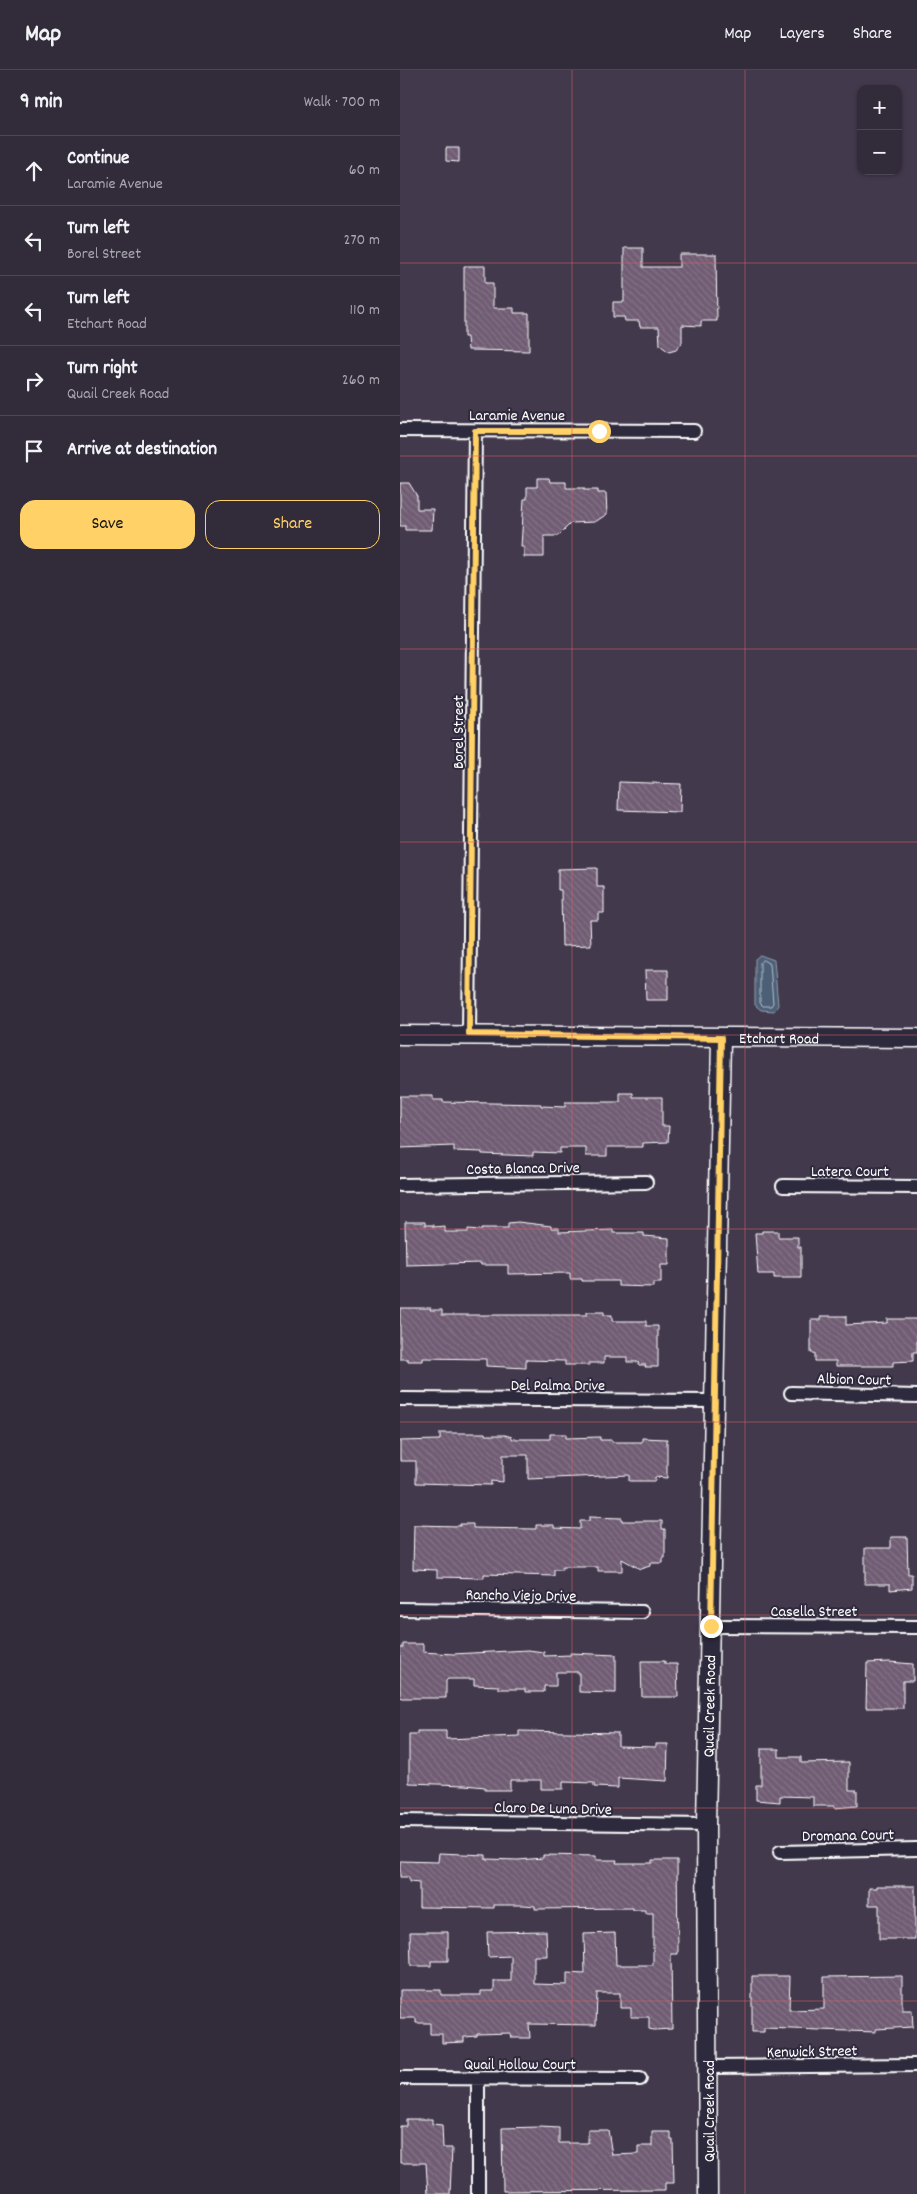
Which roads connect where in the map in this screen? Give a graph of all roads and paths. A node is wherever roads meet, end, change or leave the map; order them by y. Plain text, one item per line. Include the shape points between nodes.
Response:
1 (400, 430) edge
2 (475, 431) junction
3 (694, 431) dead end
4 (469, 1034) junction
5 (400, 1035) edge
6 (721, 1038) junction
7 (917, 1038) edge
8 (646, 1182) dead end
9 (400, 1185) edge
10 (783, 1186) dead end
11 (917, 1187) edge
12 (791, 1393) dead end
13 (917, 1396) edge
14 (400, 1399) edge
15 (716, 1401) junction
16 (400, 1609) edge
17 (642, 1612) dead end
18 (711, 1626) junction
19 (917, 1626) edge
20 (400, 1821) edge
21 (706, 1825) junction
22 (917, 1849) edge
23 (780, 1852) dead end
24 (917, 2065) edge
25 (708, 2067) junction
26 (400, 2078) edge
27 (478, 2079) junction
28 (640, 2079) dead end
29 (478, 2194) edge
30 (708, 2194) edge

1 - 2 street, Laramie Avenue
2 - 3 street, Laramie Avenue
2 - 4 street, Borel Street
4 - 5 street, Etchart Road
4 - 6 street, Etchart Road
6 - 7 street, Etchart Road
6 - 15 street, Quail Creek Road
8 - 9 street, Costa Blanca Drive
10 - 11 street, Latera Court
12 - 13 street, Albion Court
14 - 15 street, Del Palma Drive
15 - 18 street, Quail Creek Road
16 - 17 street, Rancho Viejo Drive
18 - 19 street, Casella Street
18 - 21 street, Quail Creek Road
20 - 21 street, Claro De Luna Drive
21 - 25 street, Quail Creek Road
22 - 23 street, Dromana Court
24 - 25 street, Kenwick Street
25 - 30 street, Quail Creek Road
26 - 27 street, Quail Hollow Court
27 - 28 street, Quail Hollow Court
27 - 29 street

